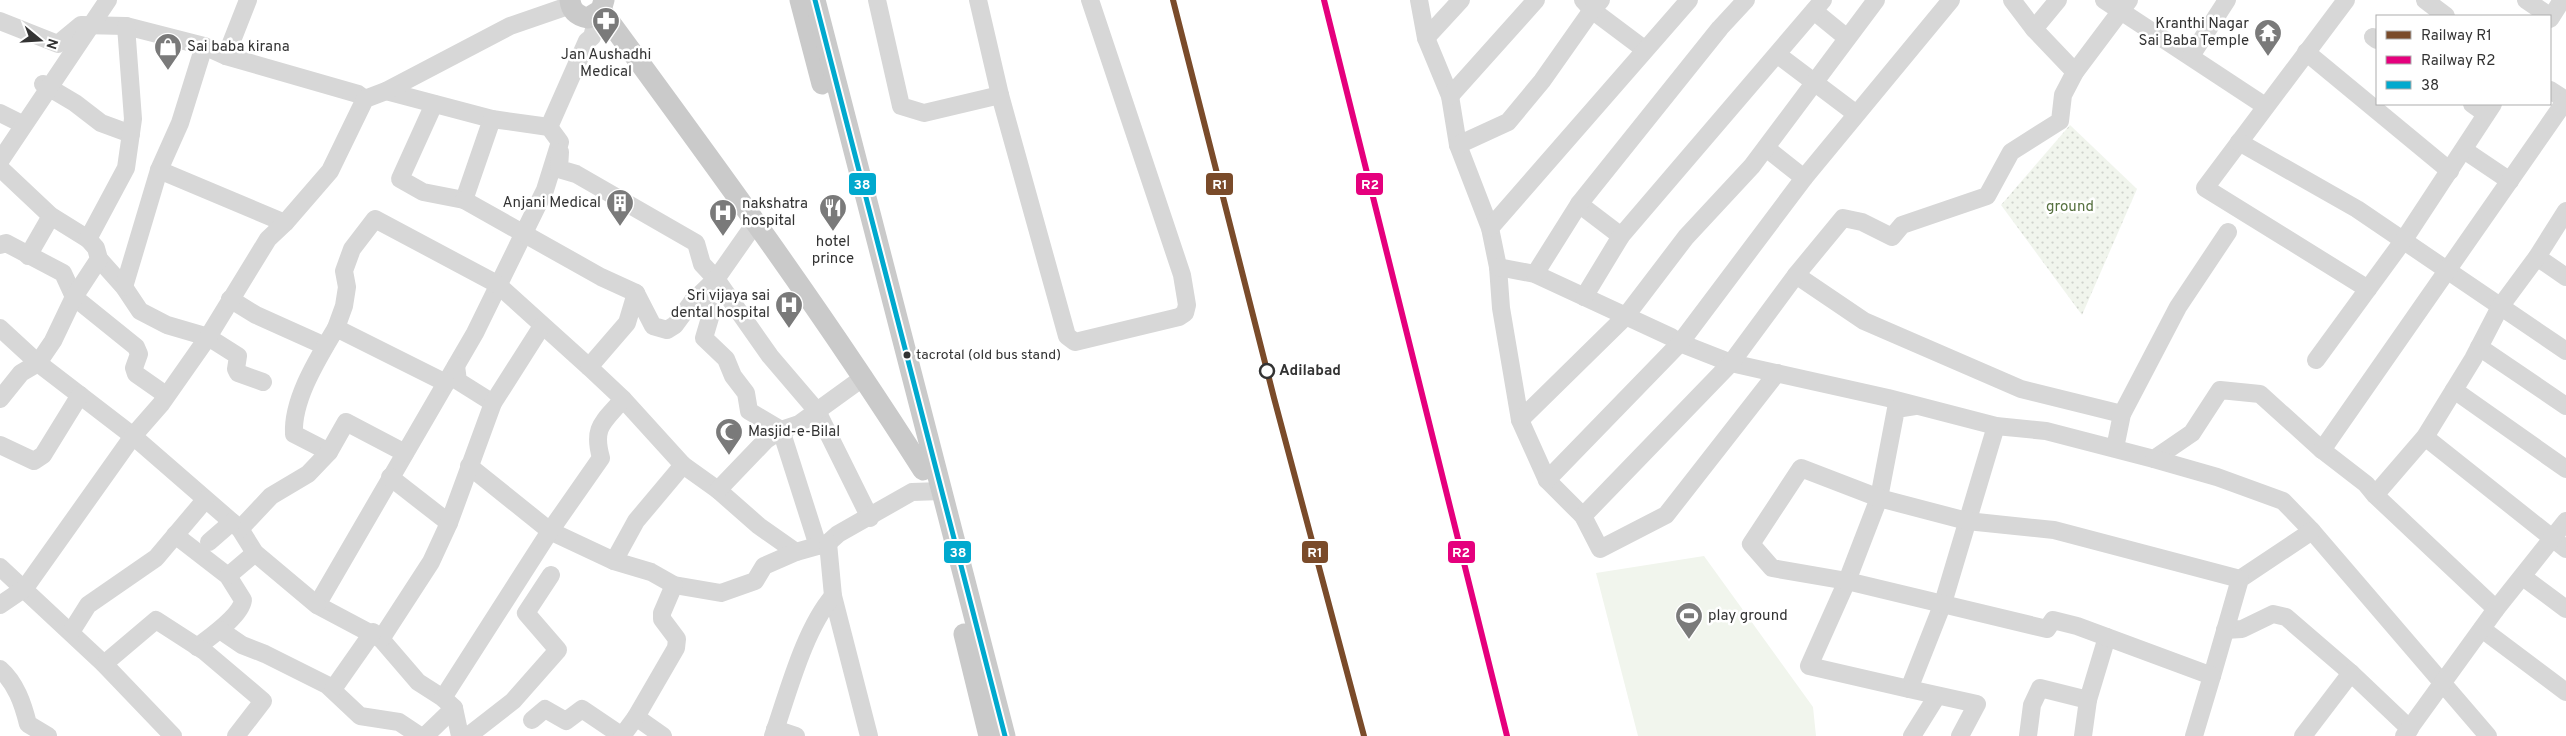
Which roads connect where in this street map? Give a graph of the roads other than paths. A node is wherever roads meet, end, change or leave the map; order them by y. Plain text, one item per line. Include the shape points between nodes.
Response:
1 (97, 0) edge
2 (108, 0) edge
3 (248, 0) edge
4 (800, 0) edge
5 (815, 0) edge
6 (877, 0) edge
7 (978, 0) edge
8 (1090, 0) edge
9 (1418, 0) edge
10 (1462, 0) edge
11 (1536, 0) edge
12 (1689, 0) edge
13 (1746, 0) edge
14 (1876, 0) edge
15 (1951, 0) edge
16 (2012, 0) edge
17 (2058, 0) edge
18 (2104, 0) edge
19 (2227, 0) edge
20 (2346, 0) edge
21 (2425, 0) edge
22 (2526, 0) edge
23 (2562, 0) edge
24 (570, 2) edge
25 (1592, 3) edge
26 (1819, 5) edge
27 (2125, 6) edge
28 (601, 8) edge
29 (2445, 15) edge
30 (2546, 15) edge
31 (2551, 16) edge
32 (0, 21) edge
33 (86, 25) junction
34 (126, 26) junction
35 (2034, 29) junction
36 (1426, 38) junction
37 (1847, 38) junction
38 (204, 46) junction
39 (1644, 49) junction
40 (2306, 52) junction
41 (1778, 54) junction
42 (226, 56) junction
43 (2192, 56) junction
44 (2075, 72) junction
45 (1813, 82) junction
46 (46, 85) junction
47 (386, 91) junction
48 (2551, 91) edge
49 (1000, 96) junction
50 (1450, 96) junction
51 (365, 99) junction
52 (2566, 100) edge
53 (434, 104) junction
54 (2265, 106) junction
55 (2484, 107) edge
56 (0, 113) edge
57 (1855, 113) junction
58 (492, 119) junction
59 (18, 122) junction
60 (549, 127) junction
61 (131, 134) junction
62 (560, 142) junction
63 (2239, 142) junction
64 (1458, 145) junction
65 (0, 147) edge
66 (1766, 148) junction
67 (2464, 150) junction
68 (0, 161) edge
69 (0, 168) edge
70 (159, 170) junction
71 (2450, 171) junction
72 (1804, 178) junction
73 (2510, 182) junction
74 (464, 200) junction
75 (1579, 204) junction
76 (52, 216) junction
77 (2564, 217) edge
78 (756, 222) junction
79 (285, 223) junction
80 (1490, 228) junction
81 (523, 232) junction
82 (2228, 232) dead end
83 (1620, 236) junction
84 (88, 239) junction
85 (2403, 241) junction
86 (0, 245) edge
87 (28, 256) junction
88 (2537, 257) junction
89 (99, 259) junction
90 (1498, 267) junction
91 (2448, 271) junction
92 (1535, 274) junction
93 (1796, 275) junction
94 (2566, 277) edge
95 (716, 279) junction
96 (497, 284) junction
97 (124, 286) junction
98 (2368, 289) junction
99 (636, 293) junction
100 (74, 297) junction
101 (1584, 297) junction
102 (230, 299) junction
103 (692, 302) junction
104 (2500, 307) junction
105 (1625, 317) junction
106 (542, 326) junction
107 (0, 328) edge
108 (336, 328) junction
109 (208, 338) junction
110 (1680, 343) junction
111 (325, 346) junction
112 (2479, 348) junction
113 (2566, 351) edge
114 (2316, 360) dead end
115 (38, 363) junction
116 (1731, 363) junction
117 (456, 366) junction
118 (589, 367) junction
119 (1777, 374) junction
120 (864, 377) junction
121 (263, 382) dead end
122 (446, 383) junction
123 (2454, 390) junction
124 (80, 395) junction
125 (166, 395) junction
126 (0, 399) edge
127 (623, 400) junction
128 (493, 403) junction
129 (1918, 405) junction
130 (2566, 406) edge
131 (817, 411) junction
132 (2122, 414) junction
133 (1520, 420) junction
134 (1996, 426) junction
135 (781, 430) junction
136 (133, 436) junction
137 (2425, 437) junction
138 (0, 445) edge
139 (2114, 448) junction
140 (2322, 450) junction
141 (329, 452) junction
142 (405, 453) junction
143 (2154, 459) junction
144 (683, 465) junction
145 (469, 466) junction
146 (2566, 469) edge
147 (923, 470) junction
148 (390, 477) junction
149 (1547, 480) junction
150 (718, 490) junction
151 (936, 491) junction
152 (2375, 495) junction
153 (1879, 498) junction
154 (205, 500) junction
155 (1583, 516) junction
156 (870, 518) junction
157 (1967, 521) junction
158 (2566, 521) edge
159 (449, 523) junction
160 (236, 525) junction
161 (2312, 530) junction
162 (550, 531) junction
163 (175, 535) junction
164 (208, 542) dead end
165 (823, 544) junction
166 (2559, 544) edge
167 (796, 552) junction
168 (255, 553) junction
169 (614, 561) junction
170 (0, 567) edge
171 (551, 575) dead end
172 (228, 576) junction
173 (2523, 578) junction
174 (2240, 579) junction
175 (1847, 581) junction
176 (674, 584) junction
177 (25, 588) junction
178 (833, 596) junction
179 (1943, 603) junction
180 (317, 604) junction
181 (0, 605) edge
182 (2496, 609) junction
183 (2566, 609) edge
184 (2482, 629) junction
185 (220, 630) junction
186 (2225, 630) junction
187 (71, 632) junction
188 (377, 636) junction
189 (2107, 637) junction
190 (197, 647) junction
191 (104, 664) junction
192 (0, 669) edge
193 (2351, 673) junction
194 (2212, 676) junction
195 (2444, 684) junction
196 (333, 689) junction
197 (1909, 689) junction
198 (2566, 692) edge
199 (1936, 696) junction
200 (2088, 700) junction
201 (449, 703) junction
202 (636, 717) junction
203 (532, 720) dead end
204 (2407, 732) edge
205 (774, 733) edge
206 (48, 736) edge
207 (173, 736) edge
208 (236, 736) edge
209 (420, 736) edge
210 (425, 736) edge
211 (460, 736) edge
212 (468, 736) edge
213 (622, 736) edge
214 (663, 736) edge
215 (796, 736) edge
216 (870, 736) edge
217 (989, 736) edge
218 (1006, 736) edge
219 (1912, 736) edge
220 (1960, 736) edge
221 (2028, 736) edge
222 (2083, 736) edge
223 (2194, 736) edge
224 (2302, 736) edge
225 (2488, 736) edge

1 - 33 street
2 - 33 street
3 - 42 street
4 - 147 main road
5 - 151 main road
6 - 49 street via 901,106 924,113
7 - 49 street
8 - 49 street via 1182,275 1188,301 1182,316 1078,342 1067,336
9 - 36 street
10 - 36 street
11 - 50 street
12 - 39 street
13 - 75 street
14 - 37 street
15 - 57 street
16 - 35 street
17 - 35 street
18 - 27 street
19 - 43 street
20 - 40 street
21 - 29 street
22 - 30 street
23 - 31 street
24 - 28 main road via 573,10 583,17
24 - 47 street via 510,26
25 - 39 street
25 - 64 street via 1542,81 1508,122
26 - 37 street
26 - 41 street
27 - 43 street
27 - 44 street
28 - 60 street via 592,37 587,41
28 - 78 main road
32 - 33 street via 58,44
33 - 34 street
33 - 46 street
34 - 38 street
34 - 61 street via 133,119
35 - 44 street
36 - 50 street
37 - 45 street
38 - 42 street
38 - 70 street via 180,123
39 - 80 street
40 - 54 street
40 - 71 street
41 - 45 street
41 - 83 street
42 - 51 street via 358,94
43 - 54 street
44 - 93 street via 2063,95 2060,121 2011,152 1987,196 1902,225 1892,236 1862,222 1843,218
45 - 57 street
45 - 66 street
46 - 59 street
46 - 61 street via 101,123
46 - 68 street
47 - 51 street
47 - 53 street
48 - 52 street
50 - 64 street
51 - 79 street via 330,170
52 - 73 street
53 - 58 street
53 - 74 street via 400,179 423,192
54 - 63 street
55 - 67 street
56 - 59 street
57 - 72 street
58 - 60 street
58 - 74 street
59 - 65 street
60 - 62 street
61 - 84 street via 126,168
62 - 81 street via 544,190
62 - 95 street via 559,169 576,174 696,243 702,264
63 - 85 street via 2356,208
63 - 98 street via 2205,188
64 - 80 street
66 - 72 street
66 - 105 street via 1686,237
67 - 71 street
67 - 73 street
69 - 76 street
70 - 79 street
70 - 97 street
71 - 85 street
72 - 110 street
73 - 91 street
74 - 81 street
75 - 83 street
75 - 92 street
76 - 84 street
76 - 87 street
77 - 88 street
78 - 95 street
78 - 120 main road
79 - 102 street via 268,239
80 - 90 street
81 - 96 street
81 - 99 street via 601,277
82 - 132 street via 2178,307
83 - 101 street
84 - 89 street via 96,248
85 - 91 street
85 - 98 street
86 - 87 street via 6,243
87 - 100 street via 63,273
88 - 94 street
88 - 104 street
89 - 97 street
89 - 100 street
90 - 92 street
90 - 133 street via 1501,308
91 - 104 street
91 - 140 street
92 - 101 street
93 - 116 street
93 - 132 street via 1864,321 2020,390
95 - 103 street
95 - 131 street via 770,356
96 - 106 street
96 - 108 street via 375,219 352,249 344,271 347,287
96 - 117 street
97 - 109 street via 140,311 167,325
98 - 114 street
99 - 103 street via 653,326 667,330 675,325
99 - 118 street via 627,322
100 - 115 street via 53,341
100 - 125 street via 136,347 139,354 134,368 136,374
101 - 105 street
102 - 109 street
102 - 111 street
103 - 135 street via 712,311 704,338 726,359 733,376 746,393 749,411
104 - 112 street
104 - 113 street
105 - 110 street
105 - 133 street
106 - 118 street
106 - 128 street
107 - 115 street
108 - 111 street
108 - 122 street
109 - 121 street via 238,356 238,373
109 - 125 street
110 - 116 street
110 - 149 street
111 - 141 street via 298,402 293,420 294,434
112 - 123 street
112 - 130 street
115 - 124 street
115 - 126 street via 21,373
116 - 119 street
116 - 155 street
117 - 122 street
117 - 128 street via 458,381
118 - 127 street
119 - 129 street
119 - 155 street via 1666,515 1600,550
120 - 131 street
120 - 147 main road
122 - 142 street
123 - 137 street
123 - 146 street
124 - 136 street
124 - 138 street via 43,455 34,462
125 - 136 street
127 - 144 street
127 - 162 street via 601,425 596,439 601,458
128 - 145 street
129 - 134 street
129 - 153 street via 1896,409
131 - 135 street via 799,424
131 - 156 street
132 - 139 street
133 - 149 street
134 - 139 street via 2046,431
134 - 157 street
135 - 150 street via 766,440
135 - 165 street
136 - 154 street
136 - 177 street
137 - 152 street
137 - 166 street
139 - 143 street
140 - 143 street via 2260,394 2220,390 2192,433
140 - 152 street via 2366,484
141 - 142 street via 346,422
141 - 160 street via 308,474 271,496
142 - 148 street
143 - 161 street via 2283,501
144 - 150 street
144 - 169 street via 636,521
145 - 159 street
145 - 162 street
147 - 151 main road
148 - 159 street
148 - 180 street
149 - 155 street
150 - 167 street via 759,526
151 - 156 street via 912,492
151 - 217 main road
151 - 218 main road
152 - 182 street
153 - 157 street
153 - 175 street
153 - 175 street via 1801,468 1751,544 1772,568
154 - 160 street
154 - 163 street
156 - 165 street
157 - 174 street via 2054,530
157 - 179 street
158 - 166 street
159 - 188 street via 432,562
160 - 164 street
160 - 168 street
161 - 174 street
161 - 195 street
162 - 169 street
162 - 201 street
163 - 172 street
163 - 187 street via 156,558 88,605
165 - 167 street
165 - 178 street
166 - 173 street
167 - 176 street via 764,566 755,580 721,593
168 - 172 street
168 - 180 street
169 - 176 street via 651,572
170 - 177 street
171 - 212 street via 526,613 558,650 513,701
172 - 185 street via 243,603
173 - 182 street
173 - 183 street
174 - 186 street
175 - 179 street
175 - 197 street via 1809,666
176 - 202 street via 662,620 677,639 676,648
177 - 181 street
177 - 187 street
178 - 205 street via 821,610
178 - 216 street
179 - 189 street via 2047,629 2053,620
179 - 197 street
180 - 188 street
182 - 184 street
184 - 195 street
184 - 198 street
185 - 190 street
185 - 196 street via 242,645
186 - 193 street via 2242,628 2279,614
186 - 194 street
187 - 191 street
188 - 196 street
188 - 201 street via 418,682
189 - 194 street
189 - 200 street
190 - 191 street via 156,620
190 - 208 street via 263,702
191 - 207 street
192 - 206 street via 21,700 28,724
193 - 204 street
193 - 224 street
194 - 223 street
195 - 204 street
195 - 225 street
196 - 209 street via 360,716 399,722
197 - 199 street
199 - 219 street
199 - 220 street via 1977,704
200 - 221 street via 2040,688 2032,705
200 - 222 street
201 - 210 street
201 - 211 street
202 - 213 street
202 - 214 street
203 - 213 street via 545,709 566,721 582,709
205 - 215 street

